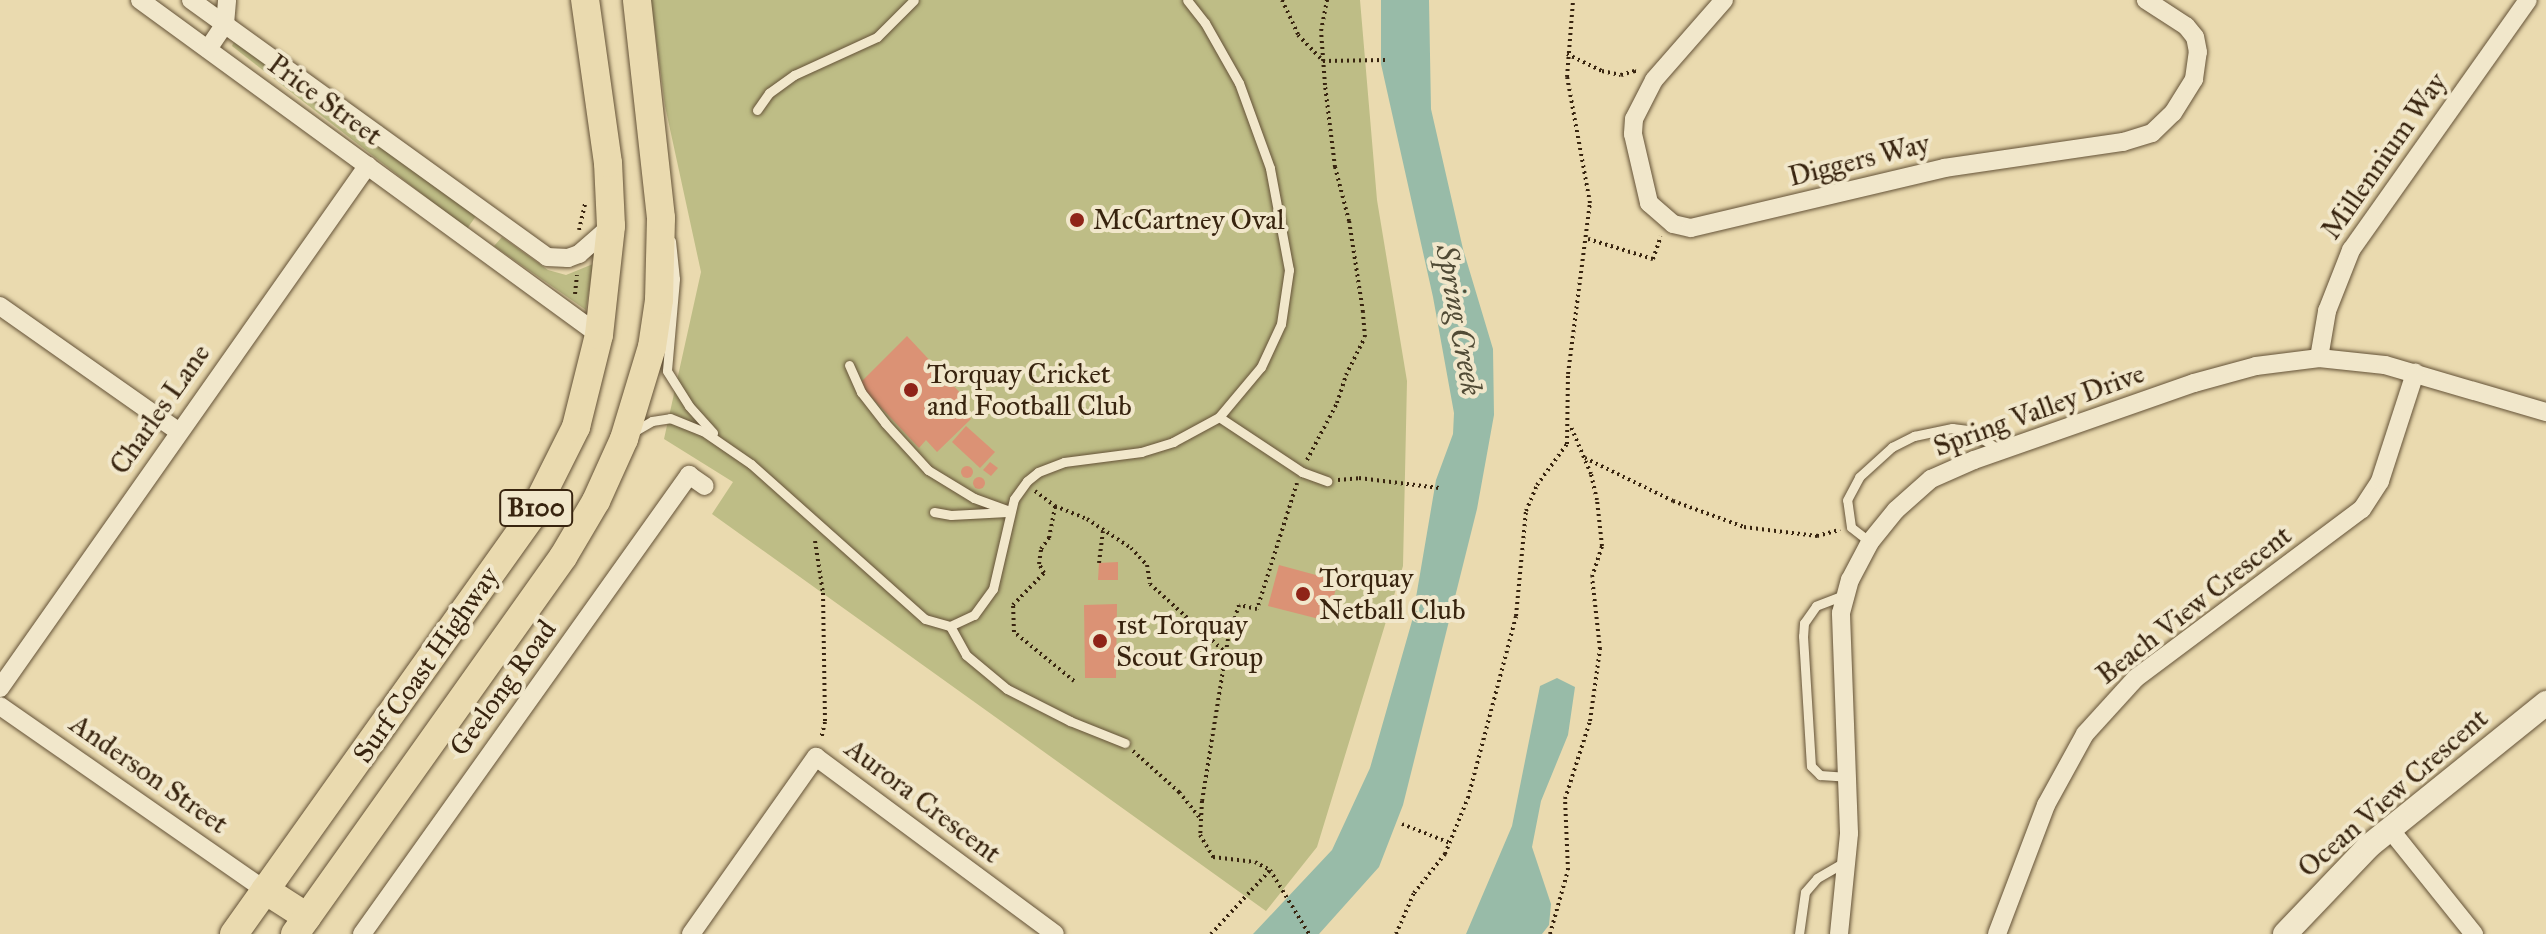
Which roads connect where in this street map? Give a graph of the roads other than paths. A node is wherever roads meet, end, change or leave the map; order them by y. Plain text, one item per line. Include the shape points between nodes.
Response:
1 (140, 0) edge
2 (191, 0) edge
3 (227, 0) edge
4 (585, 0) edge
5 (637, 0) edge
6 (914, 0) edge
7 (1187, 0) edge
8 (1724, 0) edge
9 (2146, 0) edge
10 (2528, 0) edge
11 (225, 24) junction
12 (208, 49) junction
13 (757, 110) dead end
14 (368, 165) junction
15 (491, 218) junction
16 (661, 224) junction
17 (611, 226) junction
18 (477, 245) junction
19 (0, 306) edge
20 (599, 335) junction
21 (2319, 358) junction
22 (849, 365) dead end
23 (2415, 373) junction
24 (2546, 412) edge
25 (1219, 417) junction
26 (178, 431) junction
27 (624, 439) junction
28 (722, 443) junction
29 (2002, 451) junction
30 (1327, 481) road end
31 (705, 486) dead end
32 (1010, 511) junction
33 (934, 512) dead end
34 (1870, 542) junction
35 (1844, 595) junction
36 (950, 626) junction
37 (0, 688) edge
38 (2546, 703) edge
39 (0, 706) edge
40 (1125, 743) road end
41 (1847, 777) junction
42 (2389, 828) junction
43 (1846, 861) junction
44 (265, 890) junction
45 (301, 926) edge
46 (234, 934) edge
47 (362, 934) edge
48 (691, 934) edge
49 (1055, 934) edge
50 (1799, 934) edge
51 (1839, 934) edge
52 (1997, 934) edge
53 (2285, 934) edge
54 (2474, 934) edge

1 - 12 street, Price Street
2 - 11 street, Price Street
3 - 11 street
4 - 17 main road, Surf Coast Highway / B100 via 608,163
5 - 16 main road, Surf Coast Highway / B100
6 - 13 lane via 877,37 794,75 769,93
7 - 25 lane via 1223,54 1254,119 1279,204 1289,270 1273,345 1244,391
8 - 9 street, Diggers Way via 1654,80 1639,104 1633,134 1649,203 1667,220 1691,228 1944,168 2123,142 2152,133 2173,113 2194,79 2198,52 2186,26
10 - 21 street, Millennium Way via 2351,250 2327,311
11 - 12 street
11 - 15 street, Price Street
12 - 14 street, Price Street
14 - 18 street, Price Street
14 - 26 street, Charles Lane
15 - 17 street, Price Street via 547,257 576,255
15 - 18 street
16 - 27 main road, Surf Coast Highway / B100 via 652,347
16 - 28 lane via 675,253 667,371
17 - 20 main road, Surf Coast Highway / B100
18 - 20 street, Price Street
19 - 26 street
20 - 44 main road, Surf Coast Highway / B100 via 576,427 531,517
21 - 23 street, Spring Valley Drive
21 - 29 street, Spring Valley Drive via 2256,366 2194,383
22 - 32 lane via 861,392 919,461 948,485
23 - 24 street, Spring Valley Drive
23 - 52 street, Beach View Crescent via 2380,481 2362,509 2136,678 2085,734 2046,805
25 - 30 lane via 1302,472
25 - 32 lane via 1141,452 1064,462 1038,472 1025,483
26 - 37 street, Charles Lane
27 - 28 lane via 643,424 670,418
27 - 45 main road, Surf Coast Highway / B100 via 563,557
28 - 36 lane via 910,608 938,625
29 - 34 street, Spring Valley Drive via 1931,479
29 - 34 lane via 1968,430 1952,428 1903,441 1874,462 1847,500 1851,527
31 - 47 street, Geelong Road via 682,470
32 - 33 lane
32 - 36 lane via 993,589 974,615
34 - 35 street, Spring Valley Drive
35 - 41 street, Spring Valley Drive via 1839,632
35 - 41 lane via 1816,606 1804,623 1803,636 1811,766 1820,775
36 - 40 lane via 966,655 1007,689
38 - 42 street, Ocean View Crescent
39 - 44 street, Anderson Street
41 - 43 street, Spring Valley Drive
42 - 53 street, Ocean View Crescent
42 - 54 street
43 - 50 lane via 1805,892
43 - 51 street, Spring Valley Drive
44 - 45 main road
44 - 46 main road, Surf Coast Highway / B100
48 - 49 street, Aurora Crescent via 816,757

